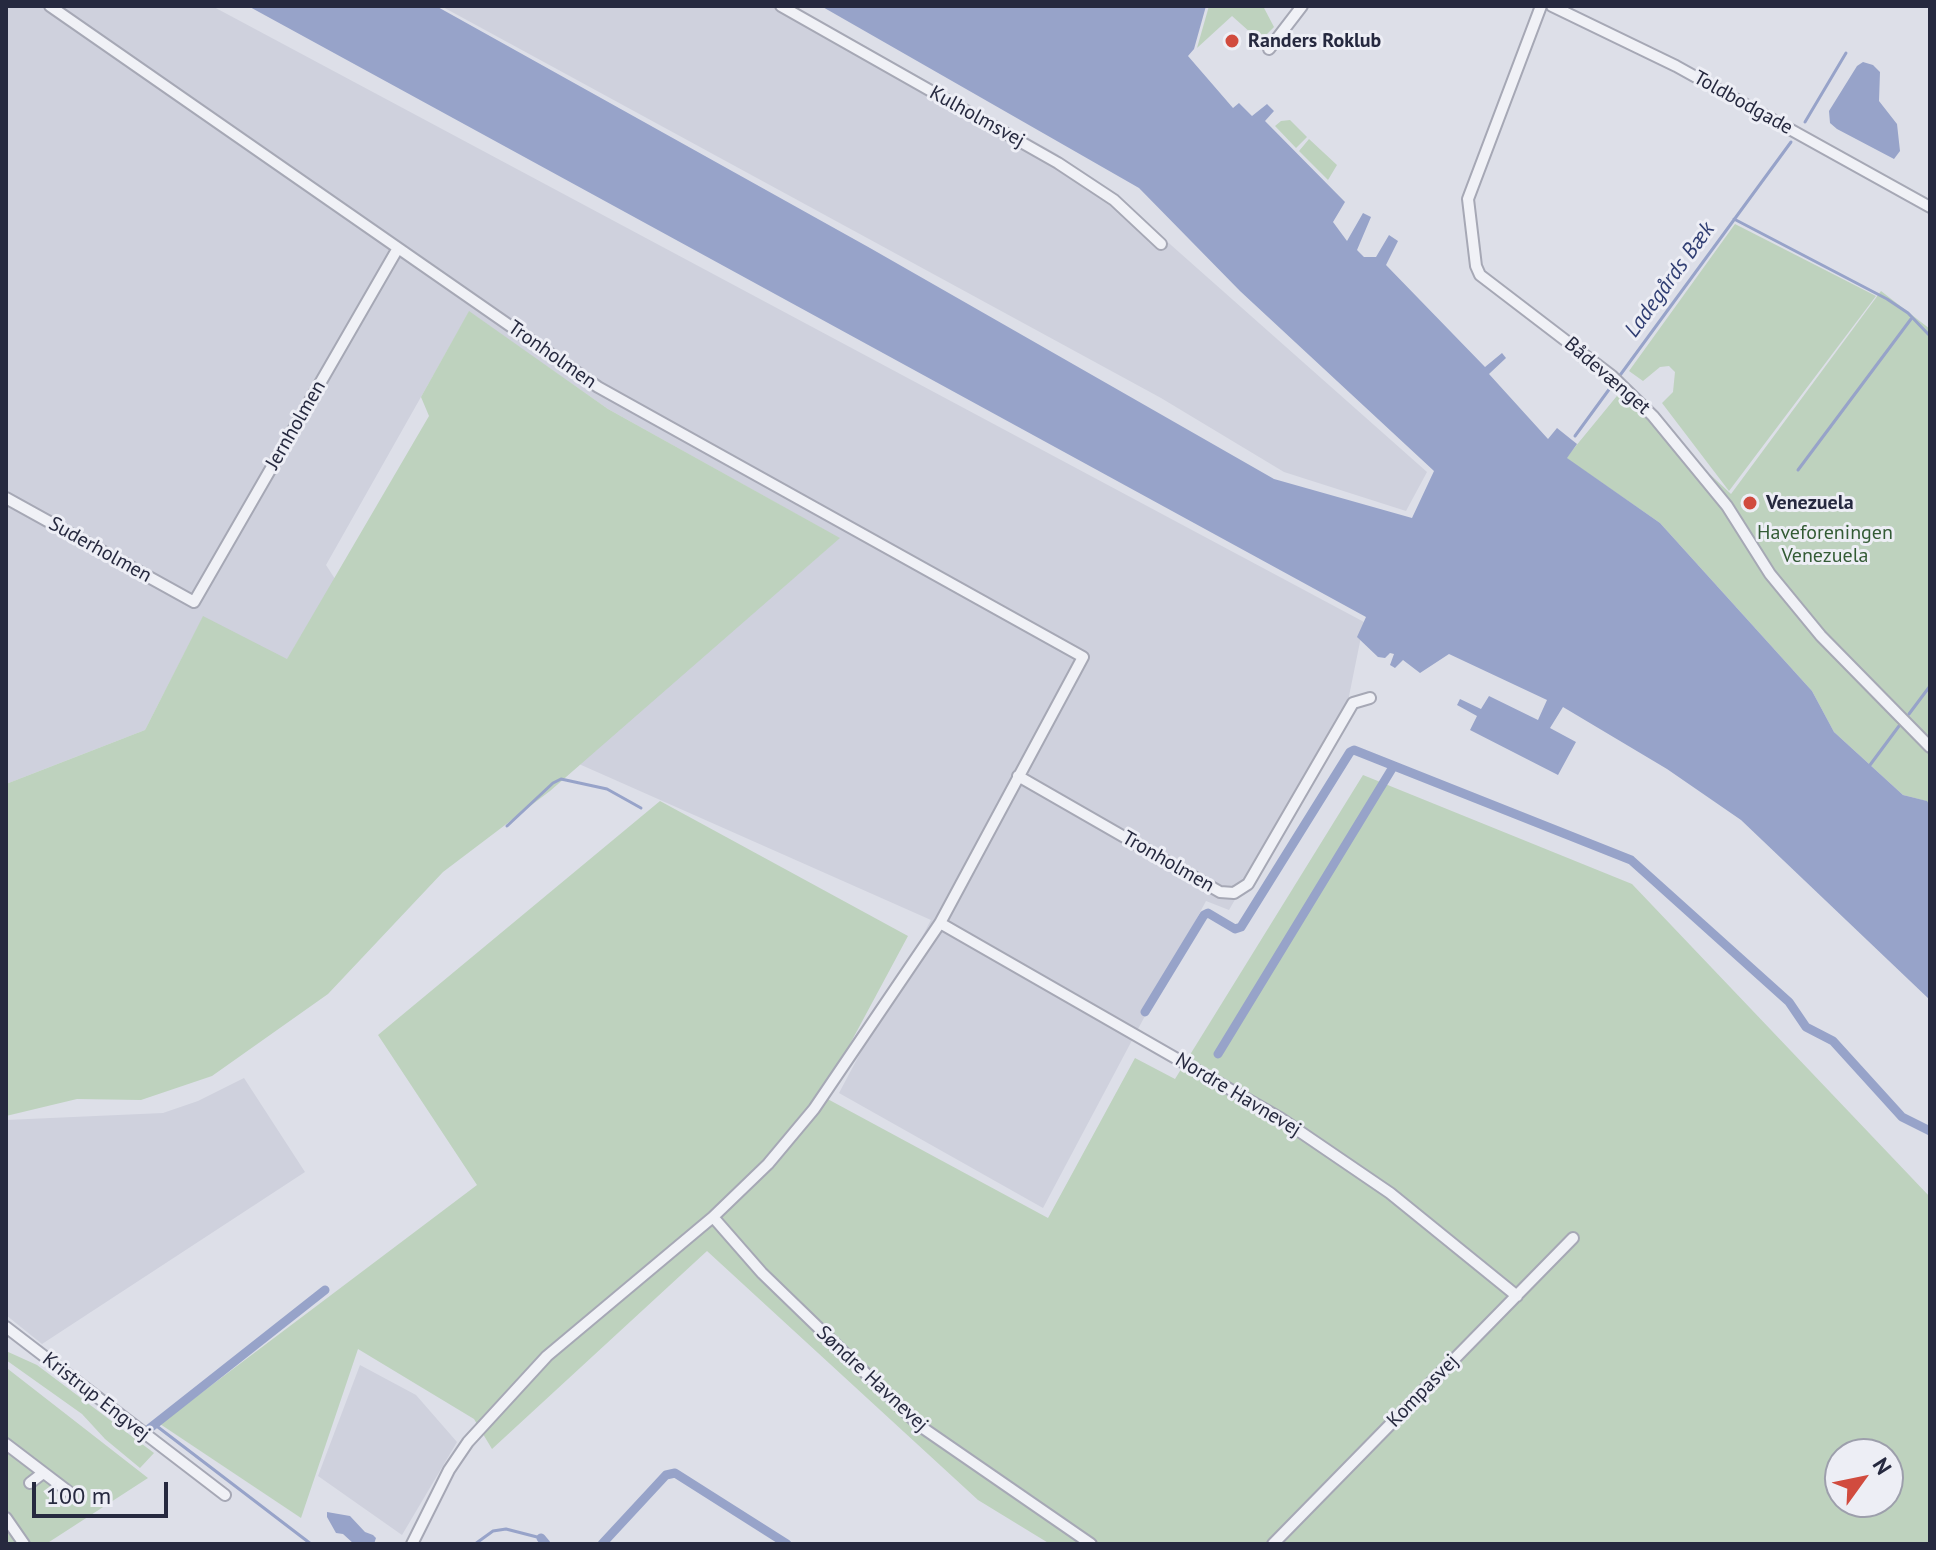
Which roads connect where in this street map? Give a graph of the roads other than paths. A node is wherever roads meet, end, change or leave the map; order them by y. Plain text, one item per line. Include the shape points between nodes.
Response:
1 (50, 6) edge
2 (781, 6) edge
3 (1302, 6) edge
4 (1541, 6) edge
5 (1552, 6) edge
6 (1269, 49) dead end
7 (1929, 203) edge
8 (1161, 244) dead end
9 (398, 248) junction
10 (6, 498) edge
11 (194, 602) joint
12 (1370, 698) dead end
13 (1930, 747) edge
14 (1018, 776) junction
15 (940, 923) junction
16 (713, 1217) junction
17 (1573, 1238) dead end
18 (1517, 1296) junction
19 (6, 1327) edge
20 (6, 1444) edge
21 (43, 1473) junction
22 (30, 1483) dead end
23 (69, 1492) dead end
24 (225, 1495) dead end
25 (6, 1518) edge
26 (24, 1544) edge
27 (412, 1544) edge
28 (1091, 1544) edge
29 (1273, 1544) edge

1 - 9 street, Tronholmen
2 - 8 street, Kulholmsvej via 1058,163 1114,200
3 - 6 street
4 - 13 street, Bådevænget via 1468,199 1480,275 1612,376 1653,416 1727,506 1770,574 1821,636
5 - 7 street, Toldbodgade via 1676,66
9 - 11 street, Jernholmen
9 - 14 street, Tronholmen via 598,387 1083,657
10 - 11 street, Suderholmen
12 - 14 street, Tronholmen via 1353,703 1248,884 1234,893 1220,892
14 - 15 street
15 - 16 street via 814,1109
15 - 18 street, Nordre Havnevej via 1280,1118 1390,1193
16 - 27 street via 547,1356 468,1442
16 - 28 street, Søndre Havnevej via 762,1273 920,1426
17 - 18 street, Kompasvej
18 - 29 street, Kompasvej
19 - 24 street, Kristrup Engvej
20 - 21 street
21 - 22 street
21 - 23 street
25 - 26 street

